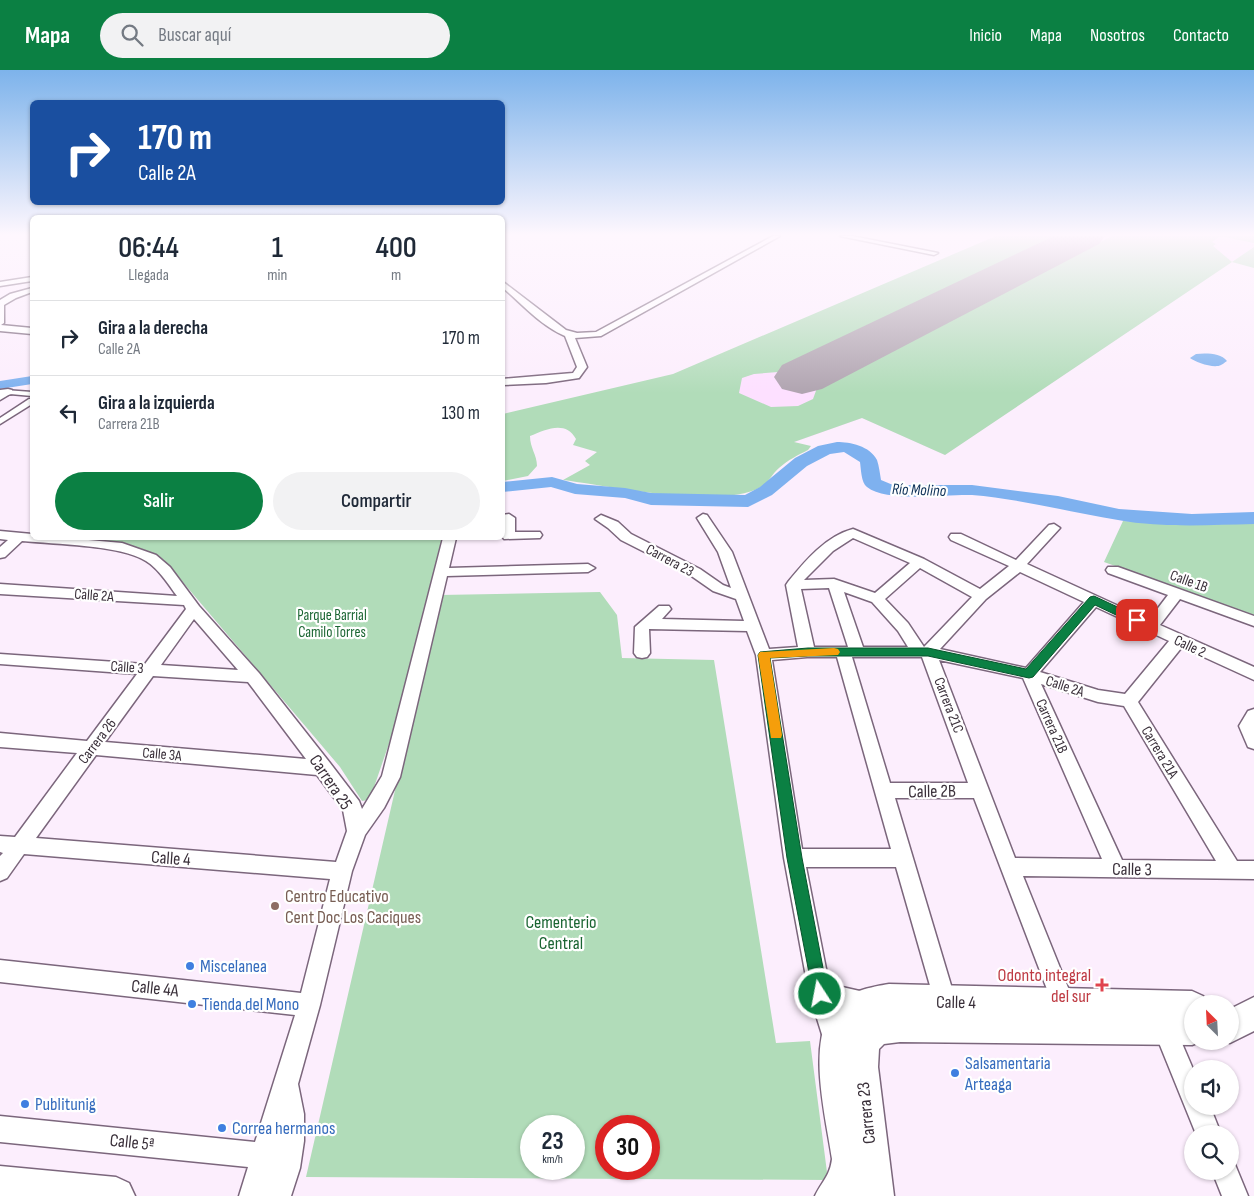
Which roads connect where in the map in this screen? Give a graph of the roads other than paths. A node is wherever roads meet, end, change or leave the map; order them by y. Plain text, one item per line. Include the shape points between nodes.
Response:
1 (509, 289) edge
2 (681, 289) edge
3 (30, 291) edge
4 (0, 323) edge
5 (0, 328) edge
6 (30, 331) edge
7 (570, 335) junction
8 (505, 382) edge
9 (30, 394) edge
10 (3, 395) edge
11 (30, 402) edge
12 (0, 422) edge
13 (702, 518) dead end
14 (505, 519) edge
15 (601, 519) dead end
16 (1054, 528) dead end
17 (0, 535) edge
18 (535, 535) dead end
19 (19, 537) junction
20 (956, 537) dead end
21 (30, 538) edge
22 (50, 540) edge
23 (449, 540) edge
24 (0, 554) edge
25 (919, 562) junction
26 (1018, 565) junction
27 (588, 568) dead end
28 (1113, 570) dead end
29 (442, 572) junction
30 (834, 583) junction
31 (793, 585) junction
32 (0, 589) edge
33 (1176, 594) junction
34 (742, 596) junction
35 (981, 596) junction
36 (877, 599) junction
37 (1094, 600) junction
38 (191, 605) junction
39 (664, 609) dead end
40 (1254, 621) edge
41 (650, 623) junction
42 (753, 626) junction
43 (1151, 627) junction
44 (1178, 641) junction
45 (808, 652) junction
46 (850, 652) junction
47 (924, 652) junction
48 (642, 653) dead end
49 (764, 655) junction
50 (0, 659) edge
51 (151, 669) junction
52 (1029, 674) junction
53 (1254, 674) edge
54 (254, 677) junction
55 (1129, 701) junction
56 (1254, 715) edge
57 (0, 740) edge
58 (1254, 742) edge
59 (91, 748) junction
60 (324, 768) junction
61 (981, 790) junction
62 (884, 791) junction
63 (357, 831) junction
64 (10, 845) edge
65 (794, 858) junction
66 (903, 858) junction
67 (1009, 867) junction
68 (1116, 868) junction
69 (1232, 870) junction
70 (1254, 870) edge
71 (342, 871) junction
72 (0, 872) edge
73 (0, 971) edge
74 (820, 994) junction
75 (946, 1002) junction
76 (1064, 1004) junction
77 (310, 1005) junction
78 (1184, 1007) edge
79 (1239, 1007) edge
80 (1254, 1008) edge
81 (1254, 1013) edge
82 (871, 1018) junction
83 (1239, 1022) edge
84 (1178, 1029) edge
85 (1239, 1029) edge
86 (1254, 1030) edge
87 (836, 1043) junction
88 (1184, 1060) edge
89 (285, 1084) junction
90 (0, 1129) edge
91 (264, 1156) junction
92 (1229, 1180) edge
93 (0, 1185) edge
94 (52, 1193) edge
95 (116, 1196) edge
96 (252, 1196) edge
97 (278, 1196) edge
98 (834, 1196) edge
99 (876, 1196) edge
100 (1235, 1196) edge

1 - 7 street via 556,328
2 - 7 street via 598,334
3 - 4 street via 0,304
5 - 6 street
7 - 8 street via 582,367 576,376
9 - 10 street
11 - 12 street
13 - 34 street, Carrera 23 via 725,552
14 - 18 street via 509,518 509,536
15 - 34 street, Carrera 23 via 626,537 718,588
16 - 26 street
17 - 19 street
19 - 21 street, Carrera 25
19 - 24 street
20 - 26 street, Calle 2
22 - 38 street, Carrera 25 via 122,547 151,558 165,570
23 - 29 street
25 - 31 street via 853,533 843,537 805,569
25 - 35 street
25 - 36 street
26 - 35 street
26 - 37 street, Calle 2
27 - 29 street
28 - 33 street, Calle 1B
29 - 63 street via 391,777
30 - 31 street
30 - 36 street
30 - 46 street
31 - 45 street
32 - 38 street, Calle 2A
33 - 40 street, Calle 1B
33 - 43 street
34 - 42 street, Carrera 23
35 - 47 street
36 - 47 street, Carrera 21C
37 - 43 street, Calle 2
37 - 52 street
38 - 51 street, Carrera 26
38 - 54 street, Carrera 25
39 - 41 street
41 - 42 street
41 - 48 street via 642,627
42 - 49 street, Carrera 23
43 - 44 street, Calle 2
44 - 53 street, Calle 2
44 - 55 street
45 - 46 street, Calle 2A
45 - 49 street, Calle 2A
46 - 47 street, Calle 2A
46 - 62 street
47 - 52 street, Calle 2A
47 - 61 street, Carrera 21C
49 - 65 street, Carrera 23
50 - 51 street, Calle 3
51 - 54 street, Calle 3
51 - 59 street, Carrera 26
52 - 55 street, Calle 2A via 1098,696
52 - 68 street, Carrera 21B
54 - 60 street, Carrera 25
55 - 69 street, Carrera 21A
56 - 58 street via 1248,726
57 - 59 street, Calle 3A
59 - 60 street, Calle 3A
59 - 64 street, Carrera 26
60 - 63 street, Carrera 25 via 352,807
61 - 62 street, Calle 2B
61 - 67 street, Carrera 21C
62 - 66 street
63 - 71 street
64 - 71 street, Calle 4
64 - 72 street, Carrera 26
65 - 66 street
65 - 74 street, Carrera 23
66 - 75 street
67 - 68 street, Calle 3
67 - 76 street, Carrera 21C
68 - 69 street, Calle 3
69 - 70 street, Calle 3
71 - 77 street
73 - 77 street, Calle 4A
74 - 82 street
74 - 87 street, Carrera 23
75 - 76 main road, Calle 4
75 - 82 main road, Calle 4 via 889,1000
76 - 78 main road, Calle 4
77 - 89 street
79 - 80 main road
81 - 83 main road
82 - 84 main road, Calle 4 via 883,1027
82 - 87 main road, Carrera 23 via 855,1009 846,1018
82 - 99 main road, Carrera 23 via 861,1051 861,1067
84 - 88 street
85 - 86 main road
87 - 98 main road, Carrera 23 via 835,1059 850,1172 845,1185
89 - 91 street
89 - 97 street via 292,1109 293,1139 287,1172
90 - 91 street, Calle 5ª
91 - 96 street
92 - 100 street
93 - 94 main road
94 - 95 main road

